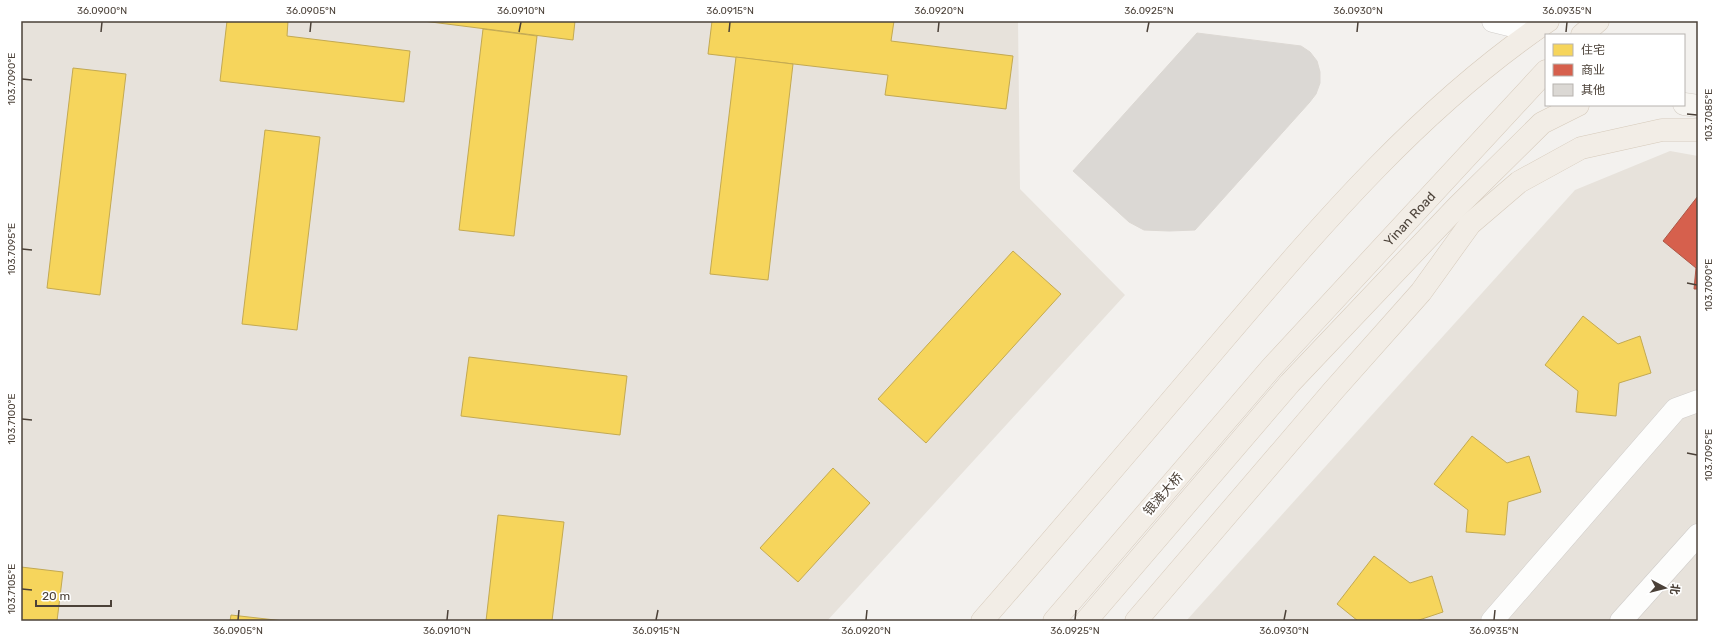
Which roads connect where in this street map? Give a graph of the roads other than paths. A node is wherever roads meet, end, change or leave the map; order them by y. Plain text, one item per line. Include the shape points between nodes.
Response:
1 (1493, 21) edge
2 (1598, 21) edge
3 (1541, 26) edge
4 (1583, 34) edge
5 (1545, 72) edge
6 (1685, 104) edge
7 (1576, 106) edge
8 (1698, 106) edge
9 (1698, 130) edge
10 (1272, 367) joint
11 (1290, 383) joint
12 (1698, 401) edge
13 (1698, 535) edge
14 (982, 621) edge
15 (1054, 621) edge
16 (1086, 621) edge
17 (1136, 621) edge
18 (1492, 621) edge
19 (1621, 621) edge

1 - 3 street
2 - 4 main road
3 - 14 main road via 1475,76 1410,134 1313,234
5 - 10 main road, Yinan Road
6 - 8 main road
7 - 11 main road, Yinan Road via 1542,123 1457,207
9 - 17 main road via 1662,130 1581,148 1519,182 1470,224 1421,292
10 - 15 main road, 银滩大桥
11 - 16 main road, 银滩大桥
12 - 18 street via 1676,409
13 - 19 street

